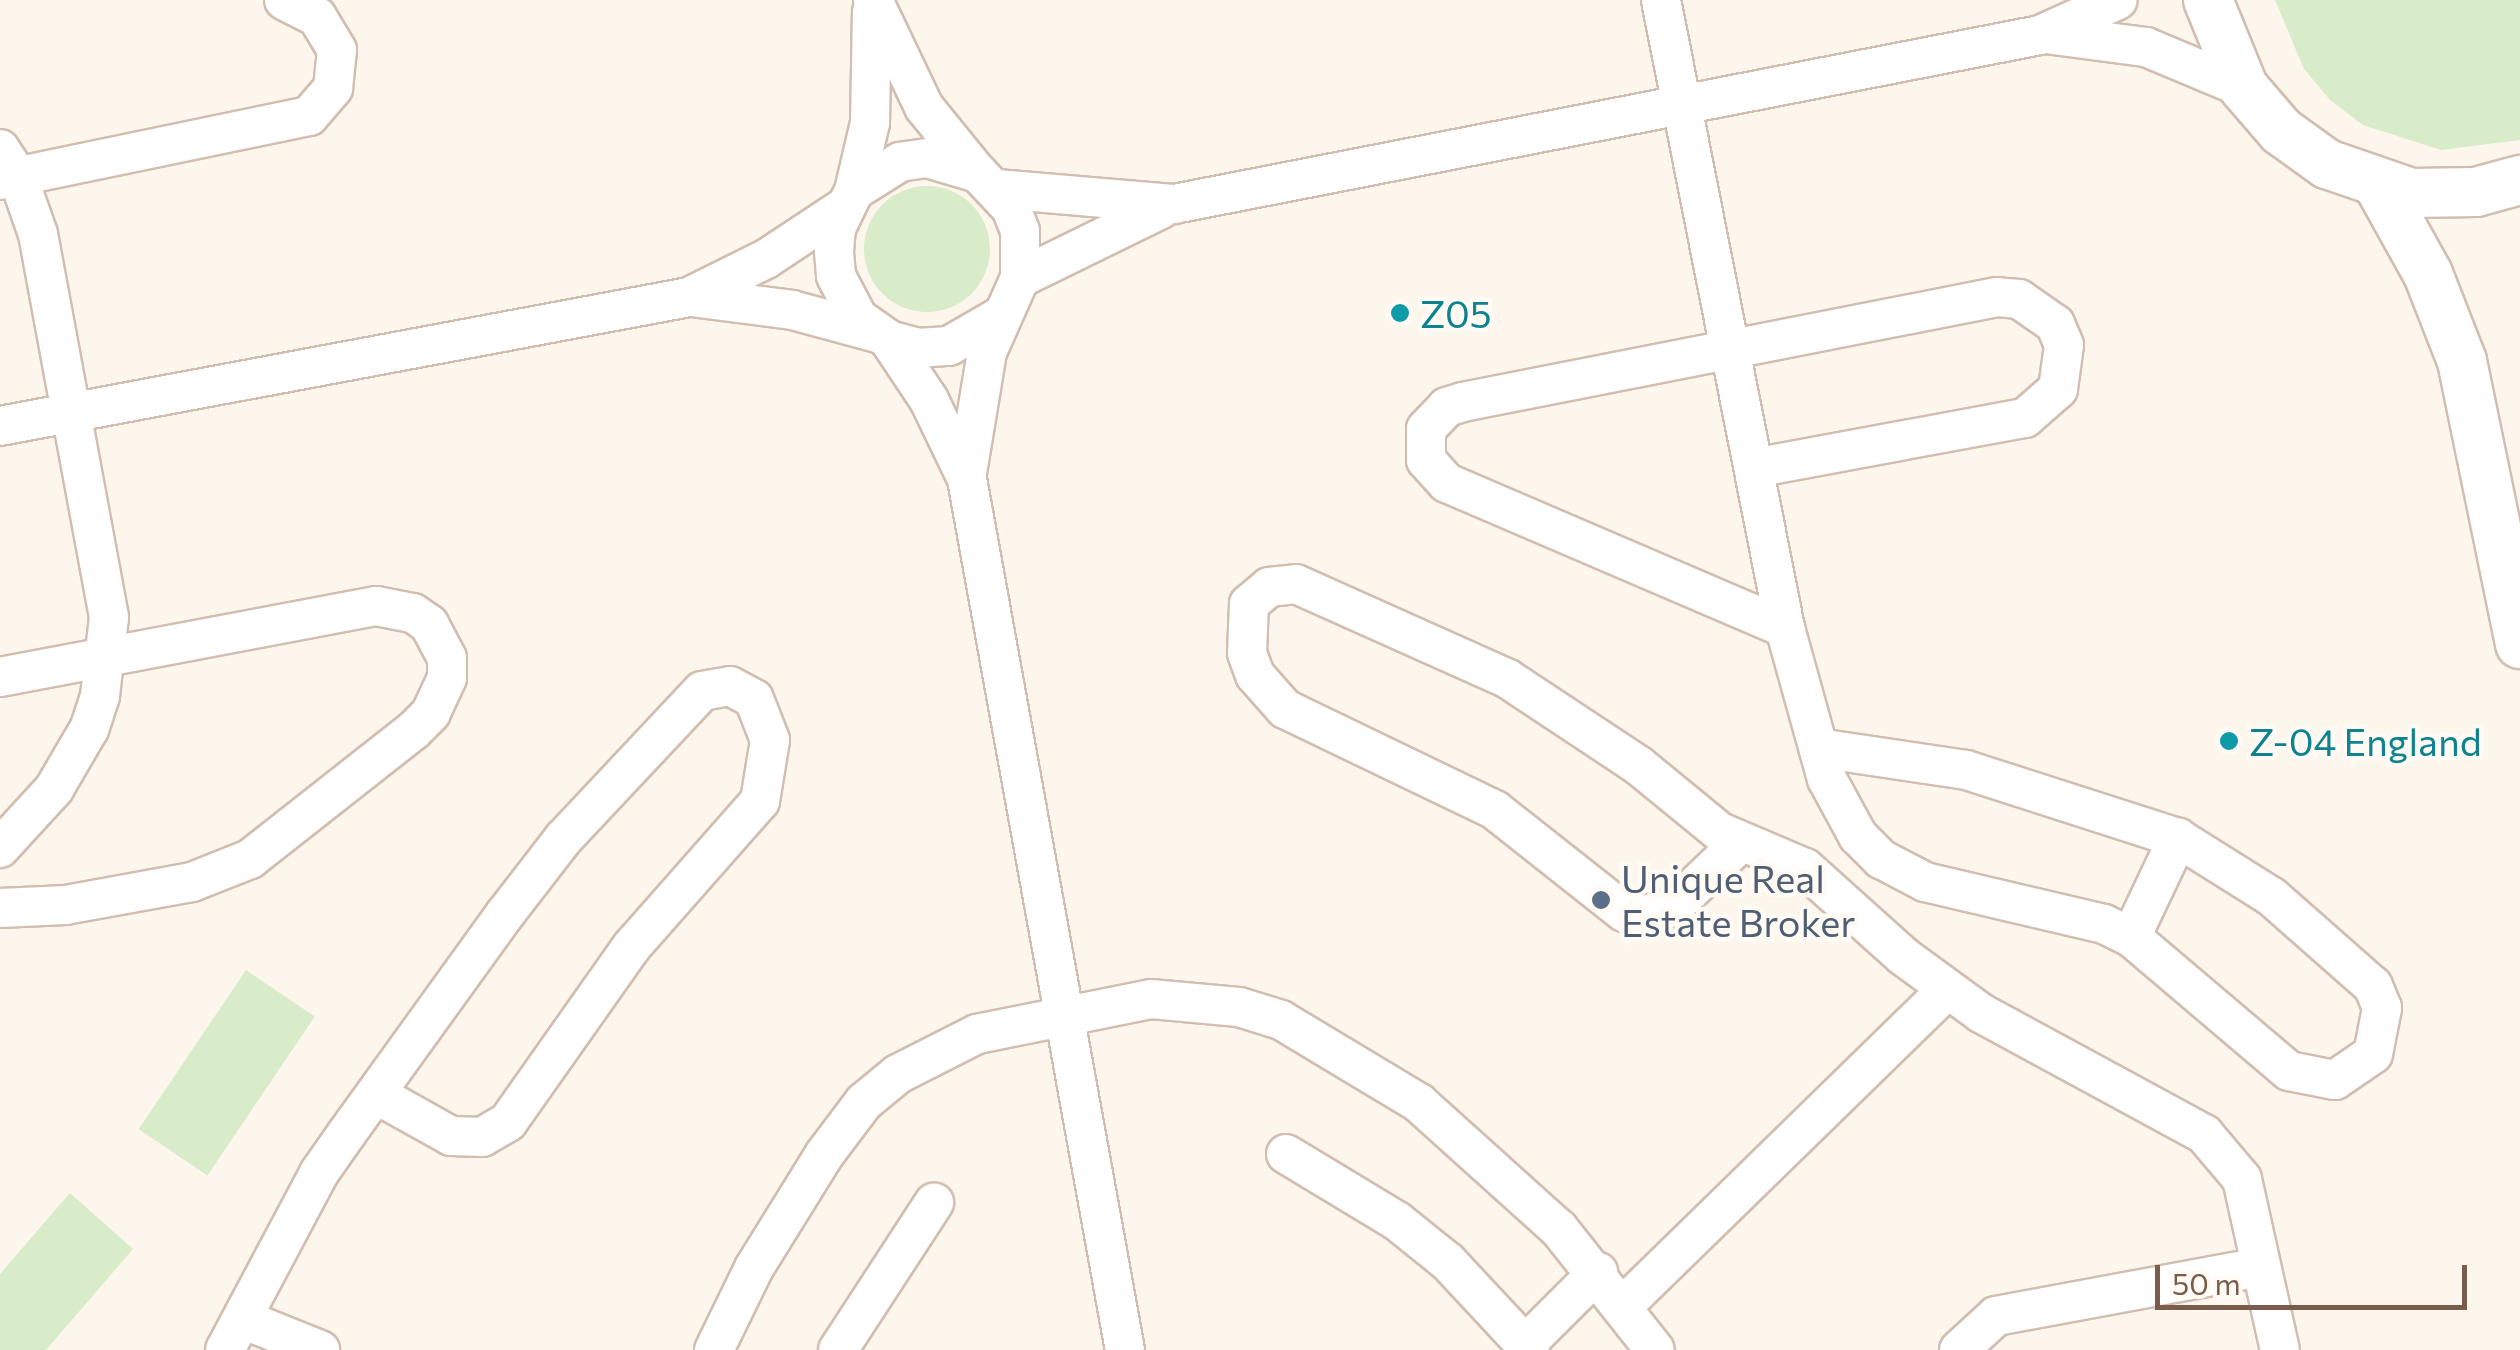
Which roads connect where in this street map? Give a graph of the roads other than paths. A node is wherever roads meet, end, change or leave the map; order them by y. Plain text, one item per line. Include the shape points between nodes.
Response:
1 (284, 0) edge
2 (872, 0) edge
3 (1661, 0) edge
4 (2118, 0) edge
5 (2208, 0) edge
6 (2040, 35) junction
7 (2244, 88) junction
8 (1684, 109) junction
9 (6, 169) edge
10 (2520, 180) edge
11 (988, 181) junction
12 (2379, 186) junction
13 (850, 198) junction
14 (1174, 204) junction
15 (1020, 278) junction
16 (689, 297) junction
17 (1001, 316) junction
18 (883, 337) junction
19 (1730, 348) junction
20 (74, 411) junction
21 (0, 426) edge
22 (1754, 468) junction
23 (967, 479) junction
24 (1785, 628) junction
25 (2520, 644) edge
26 (106, 656) junction
27 (0, 678) edge
28 (1819, 748) junction
29 (2178, 838) junction
30 (1740, 844) junction
31 (0, 848) edge
32 (0, 908) edge
33 (2131, 938) junction
34 (1947, 990) junction
35 (1064, 1014) junction
36 (376, 1094) junction
37 (1286, 1154) dead end
38 (934, 1203) dead end
39 (2261, 1266) junction
40 (1598, 1272) junction
41 (1625, 1304) junction
42 (235, 1335) edge
43 (1528, 1347) edge
44 (320, 1350) edge
45 (714, 1350) edge
46 (838, 1350) edge
47 (1125, 1350) edge
48 (1656, 1350) edge
49 (1960, 1350) edge
50 (2280, 1350) edge

1 - 9 street via 318,17 337,50 334,88 309,116
2 - 11 street via 924,107
2 - 13 street via 871,110
3 - 8 street
4 - 6 street
5 - 7 street
6 - 7 street via 2146,47
6 - 8 street
7 - 12 street via 2303,150
8 - 14 street
8 - 19 street
9 - 20 street via 38,234
10 - 12 street via 2444,194
11 - 13 street via 953,162 913,160 875,174
11 - 14 street
11 - 15 street via 1020,231
12 - 25 street via 2428,274 2462,362
13 - 16 street via 766,259
13 - 18 street via 836,228 836,276 858,318
14 - 15 street
15 - 17 street
16 - 18 street via 792,310
16 - 20 street
17 - 18 street via 949,346
17 - 23 street via 977,390
18 - 23 street via 929,400
19 - 22 street
19 - 22 street via 1997,296 2039,309 2064,345 2058,389 2025,418
19 - 24 street via 1447,407 1426,429 1423,444 1434,474 1447,484
20 - 21 street
20 - 26 street via 105,582
22 - 24 street
23 - 35 street
24 - 28 street
26 - 27 street
26 - 31 street via 100,696 74,760
26 - 32 street via 395,606 429,624 447,658 447,678 432,713 414,730 250,859 192,882 66,905
28 - 29 street via 1966,770
28 - 33 street via 1840,809 1858,836 1904,874 2104,924
29 - 33 street
29 - 33 street via 2272,897 2373,986 2382,1008 2373,1054 2335,1080 2289,1070
30 - 30 street via 1674,907 1641,916 1624,912 1495,810 1286,709 1246,654 1249,604 1269,587 1296,584 1440,643 1575,720
30 - 34 street via 1805,868
34 - 39 street via 2219,1147 2242,1179
34 - 41 street
35 - 40 street via 1150,999 1238,1007 1281,1020 1375,1073 1462,1136
35 - 45 street via 936,1051 864,1102 788,1210
35 - 47 street
36 - 36 street via 451,1136 482,1137 508,1122 612,972 760,801 770,740 754,698 730,686 702,691 626,768 516,899
36 - 42 street via 320,1173
37 - 43 street via 1397,1221 1448,1262
38 - 46 street
39 - 49 street via 1996,1316
39 - 50 street
40 - 41 street
40 - 43 street
41 - 48 street
42 - 44 street

